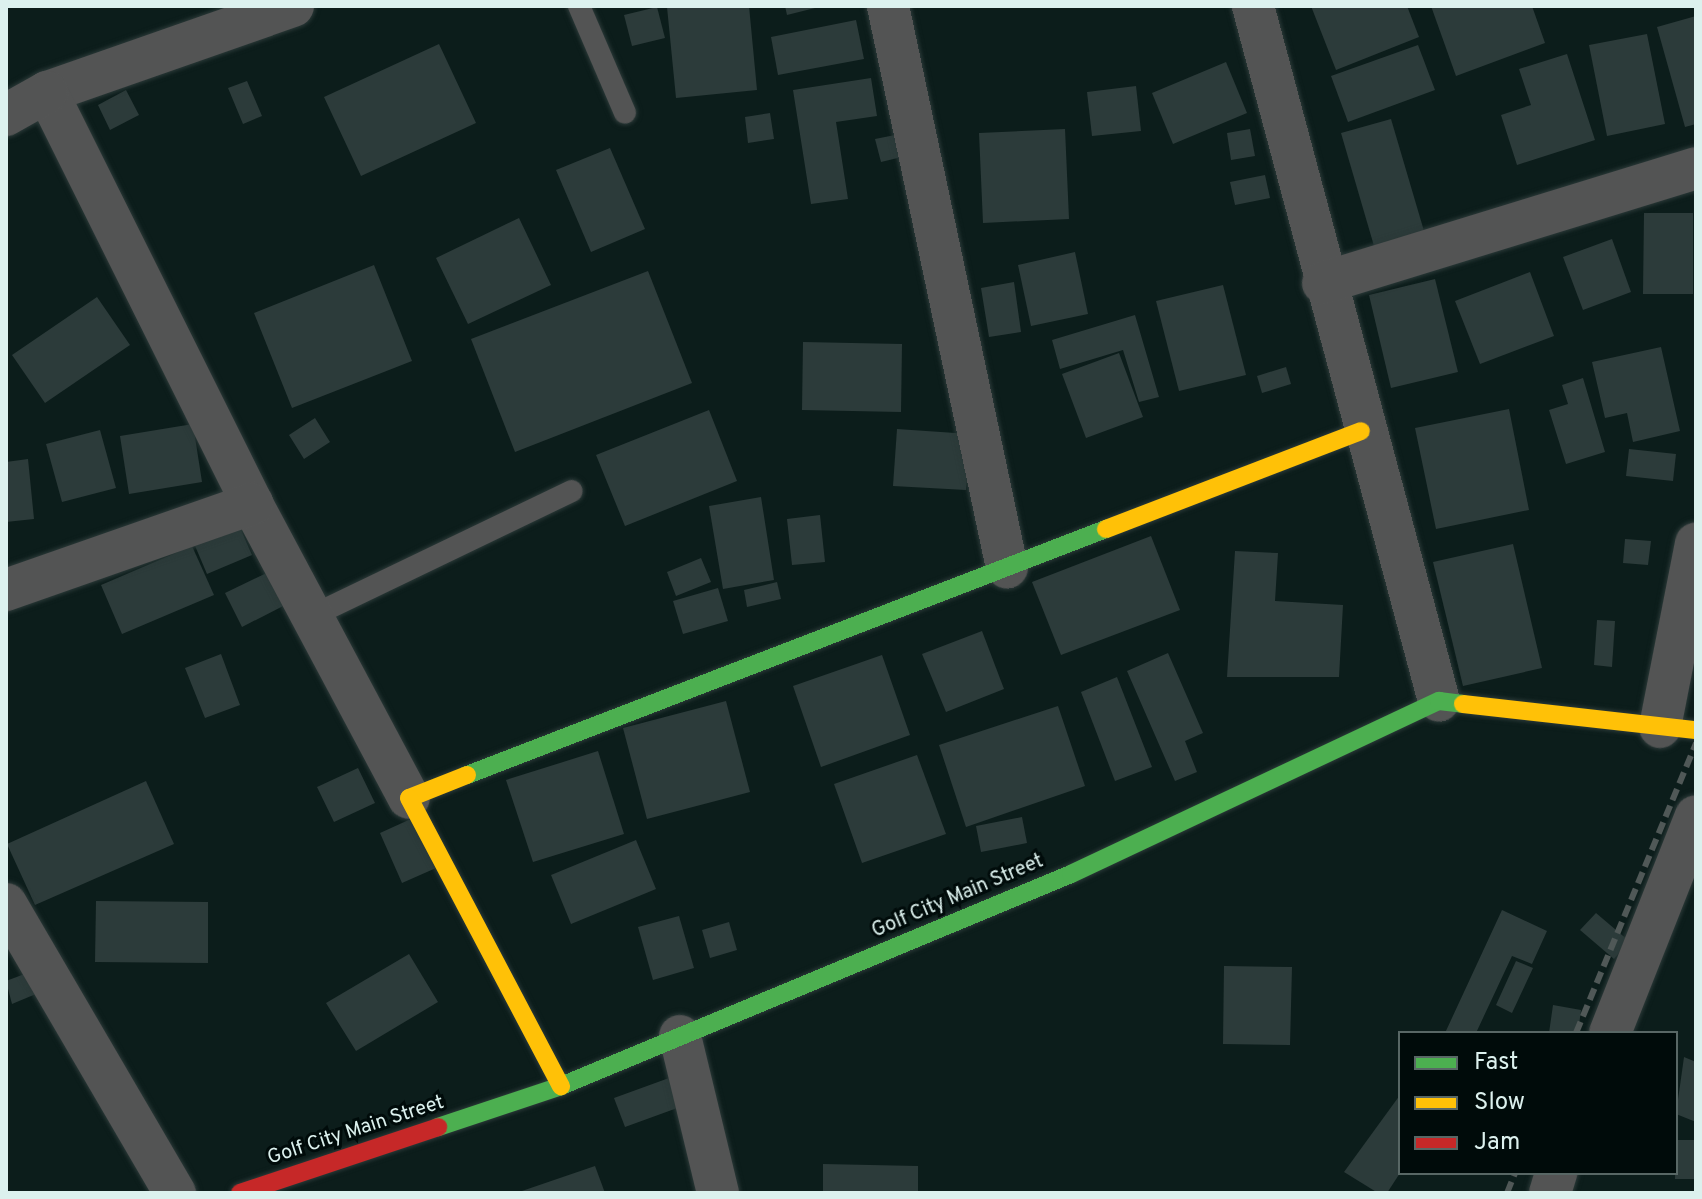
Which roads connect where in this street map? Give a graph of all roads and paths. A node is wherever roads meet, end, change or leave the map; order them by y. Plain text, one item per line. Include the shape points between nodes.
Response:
1 (293, 6) edge
2 (579, 6) edge
3 (888, 6) edge
4 (1253, 6) edge
5 (47, 92) junction
6 (625, 113) dead end
7 (6, 115) edge
8 (1696, 168) edge
9 (1323, 283) junction
10 (1361, 431) junction
11 (572, 491) dead end
12 (252, 504) junction
13 (1696, 543) edge
14 (1007, 568) junction
15 (6, 590) edge
16 (312, 616) junction
17 (1439, 701) junction
18 (1678, 729) edge
19 (409, 798) junction
20 (1696, 816) edge
21 (6, 904) edge
22 (1611, 1031) edge
23 (680, 1036) junction
24 (561, 1086) junction
25 (175, 1193) edge
26 (240, 1193) edge
27 (718, 1193) edge

1 - 5 street
2 - 6 lane
3 - 14 street
4 - 9 street
5 - 7 street
5 - 12 street
8 - 9 street
9 - 10 street
10 - 14 street
10 - 17 street
11 - 16 lane
12 - 15 street
12 - 16 street
13 - 18 street
14 - 19 street
16 - 19 street
17 - 18 street
17 - 23 street, Golf City Main Street via 1071,874
19 - 24 street
20 - 22 street
21 - 25 street
23 - 24 street, Golf City Main Street
23 - 27 street
24 - 26 street, Golf City Main Street

